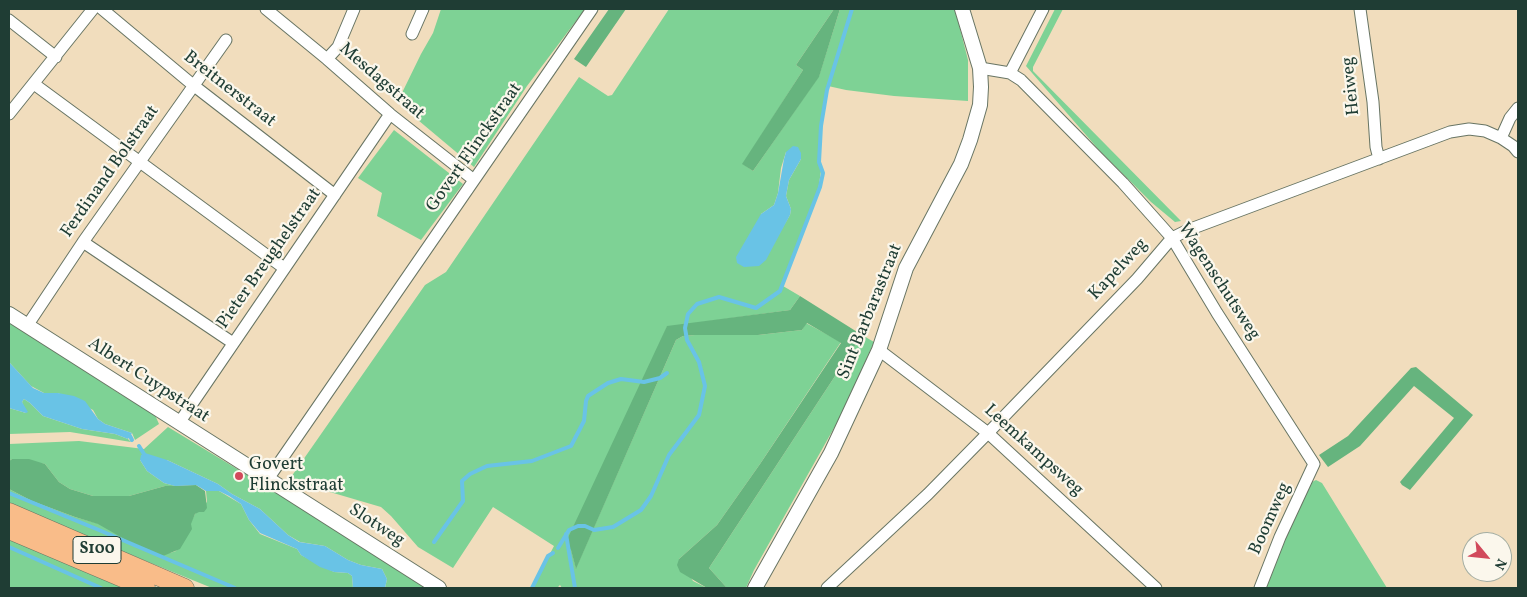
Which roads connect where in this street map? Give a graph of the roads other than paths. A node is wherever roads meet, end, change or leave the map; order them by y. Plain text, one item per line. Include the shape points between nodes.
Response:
1 (93, 9) edge
2 (102, 9) edge
3 (266, 9) edge
4 (354, 9) edge
5 (423, 9) edge
6 (592, 9) edge
7 (962, 9) edge
8 (1043, 9) edge
9 (1360, 9) edge
10 (9, 20) edge
11 (412, 34) dead end
12 (226, 40) dead end
13 (56, 56) junction
14 (327, 59) junction
15 (980, 68) junction
16 (1010, 73) junction
17 (34, 84) junction
18 (193, 85) junction
19 (1518, 108) edge
20 (9, 114) edge
21 (390, 114) junction
22 (1501, 138) junction
23 (1518, 152) edge
24 (1379, 159) junction
25 (139, 162) junction
26 (474, 180) junction
27 (336, 195) junction
28 (1172, 238) junction
29 (83, 242) junction
30 (284, 268) junction
31 (9, 314) edge
32 (27, 326) junction
33 (233, 343) junction
34 (879, 350) junction
35 (179, 423) junction
36 (988, 433) junction
37 (1314, 464) joint
38 (268, 479) junction
39 (9, 512) edge
40 (9, 530) edge
41 (146, 588) edge
42 (185, 588) edge
43 (438, 588) edge
44 (755, 588) edge
45 (826, 588) edge
46 (1156, 588) edge
47 (1260, 588) edge

1 - 13 street
2 - 18 street, Breitnerstraat
3 - 14 street, Mesdagstraat
4 - 14 street via 338,47
5 - 11 street
6 - 26 street, Govert Flinckstraat
7 - 15 street, Sint Barbarastraat
8 - 16 street
9 - 24 street, Heiweg
10 - 13 street
12 - 18 street, Ferdinand Bolstraat
13 - 17 street
14 - 21 street, Mesdagstraat
15 - 16 street, Wagenschutsweg
15 - 34 street, Sint Barbarastraat via 980,105 970,140 961,164 906,268
16 - 28 street, Wagenschutsweg via 1021,80 1123,183
17 - 20 street
17 - 25 street
18 - 25 street, Ferdinand Bolstraat
18 - 27 street, Breitnerstraat
19 - 22 street
21 - 26 street, Mesdagstraat
21 - 27 street, Pieter Breughelstraat
22 - 23 street, Kapelweg
22 - 24 street, Kapelweg via 1485,131 1460,130
24 - 28 street, Kapelweg
25 - 29 street, Ferdinand Bolstraat
25 - 30 street
26 - 38 street, Govert Flinckstraat
27 - 30 street, Pieter Breughelstraat
28 - 36 street, Kapelweg via 1137,279
28 - 37 street, Wagenschutsweg
29 - 32 street, Ferdinand Bolstraat
29 - 33 street
30 - 33 street, Pieter Breughelstraat
31 - 32 street, Albert Cuypstraat
32 - 35 street, Albert Cuypstraat
33 - 35 street, Pieter Breughelstraat
34 - 36 street, Leemkampsweg
34 - 44 street, Sint Barbarastraat via 831,453
35 - 38 street, Albert Cuypstraat
36 - 45 street, Kapelweg via 928,494
36 - 46 street, Leemkampsweg
37 - 47 street, Boomweg
38 - 43 street, Slotweg
39 - 42 main road, S100
40 - 41 main road, S100

